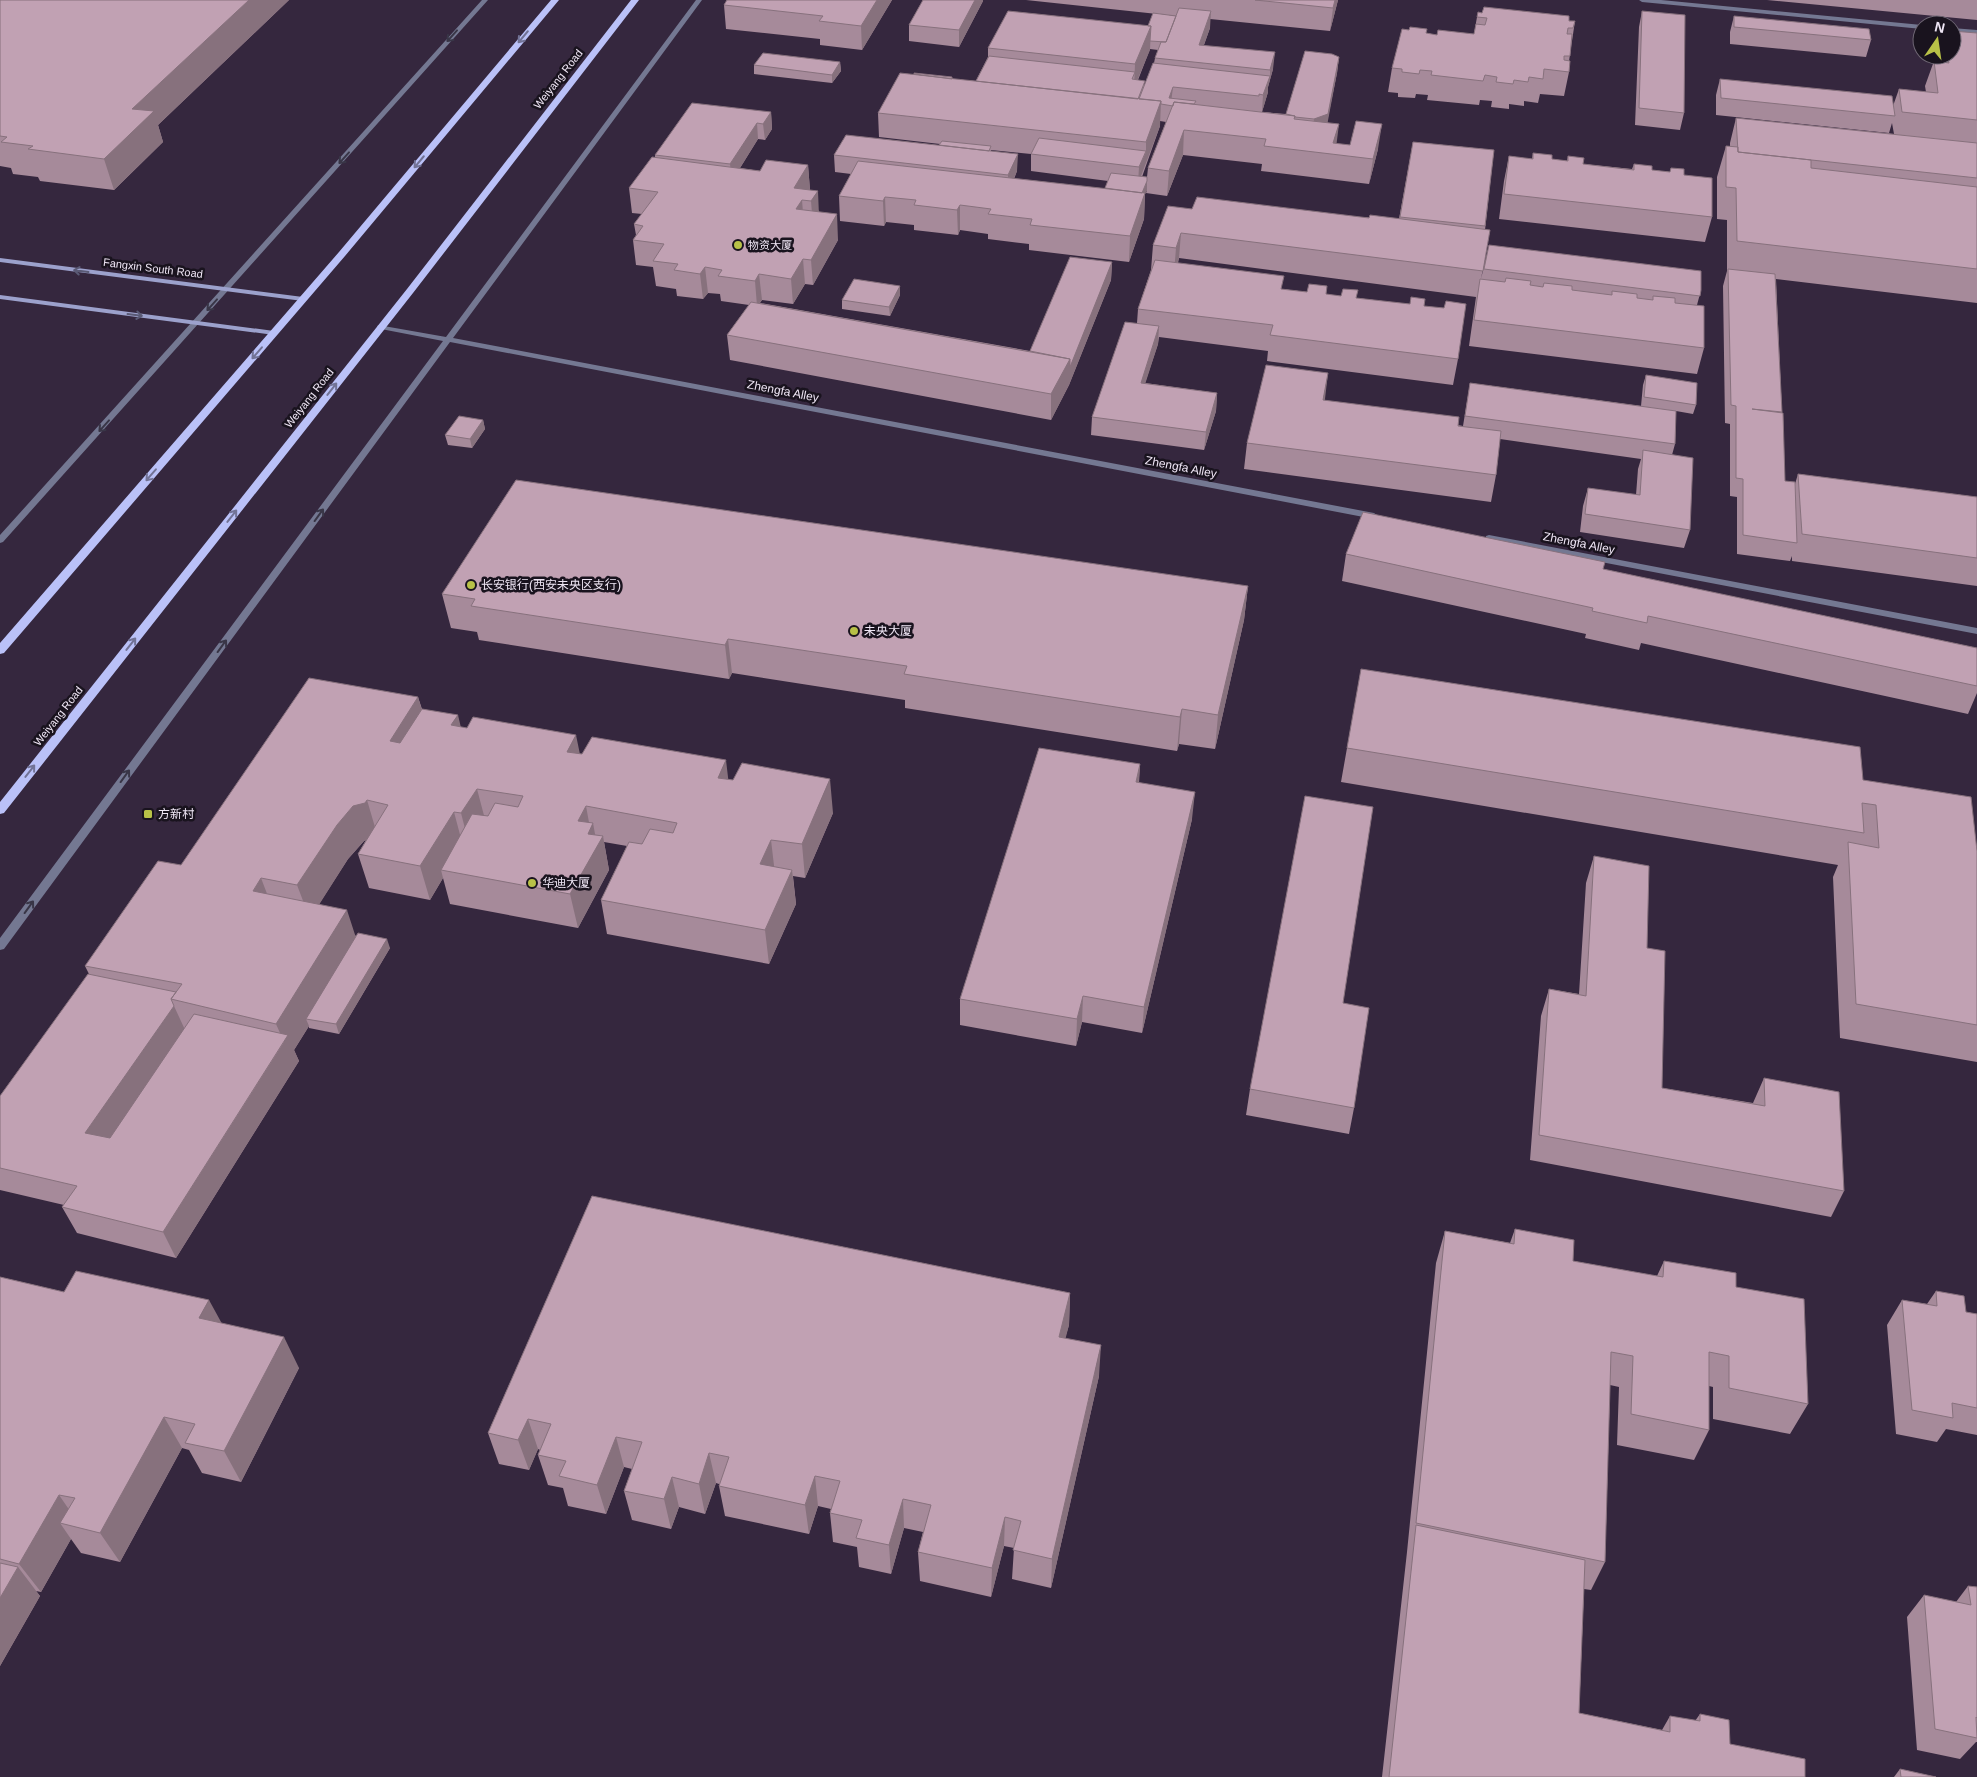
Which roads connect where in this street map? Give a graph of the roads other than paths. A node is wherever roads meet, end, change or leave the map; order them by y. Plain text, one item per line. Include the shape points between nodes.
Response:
1 (484, 0) edge
2 (555, 0) edge
3 (635, 0) edge
4 (699, 0) edge
5 (1642, 0) edge
6 (1912, 26) edge
7 (1962, 31) edge
8 (1977, 32) edge
9 (0, 260) edge
10 (227, 289) junction
11 (0, 297) edge
12 (303, 299) junction
13 (197, 322) junction
14 (381, 327) junction
15 (274, 333) junction
16 (448, 340) junction
17 (1379, 517) edge
18 (1477, 536) edge
19 (0, 540) edge
20 (1977, 631) edge
21 (0, 650) edge
22 (0, 810) edge
23 (0, 946) edge

1 -> 10 street
2 -> 12 main road
3 - 14 main road, Weiyang Road
4 - 16 street
5 - 6 street
7 - 8 street
10 -> 9 main road, Fangxin South Road
10 - 12 main road, Fangxin South Road
10 -> 13 street
11 -> 13 main road
12 - 15 main road
13 - 15 main road
13 -> 19 street
14 - 16 street, Zhengfa Alley
22 -> 14 main road, Weiyang Road
15 -> 21 main road
16 - 17 street, Zhengfa Alley
23 -> 16 street
18 - 20 street, Zhengfa Alley

